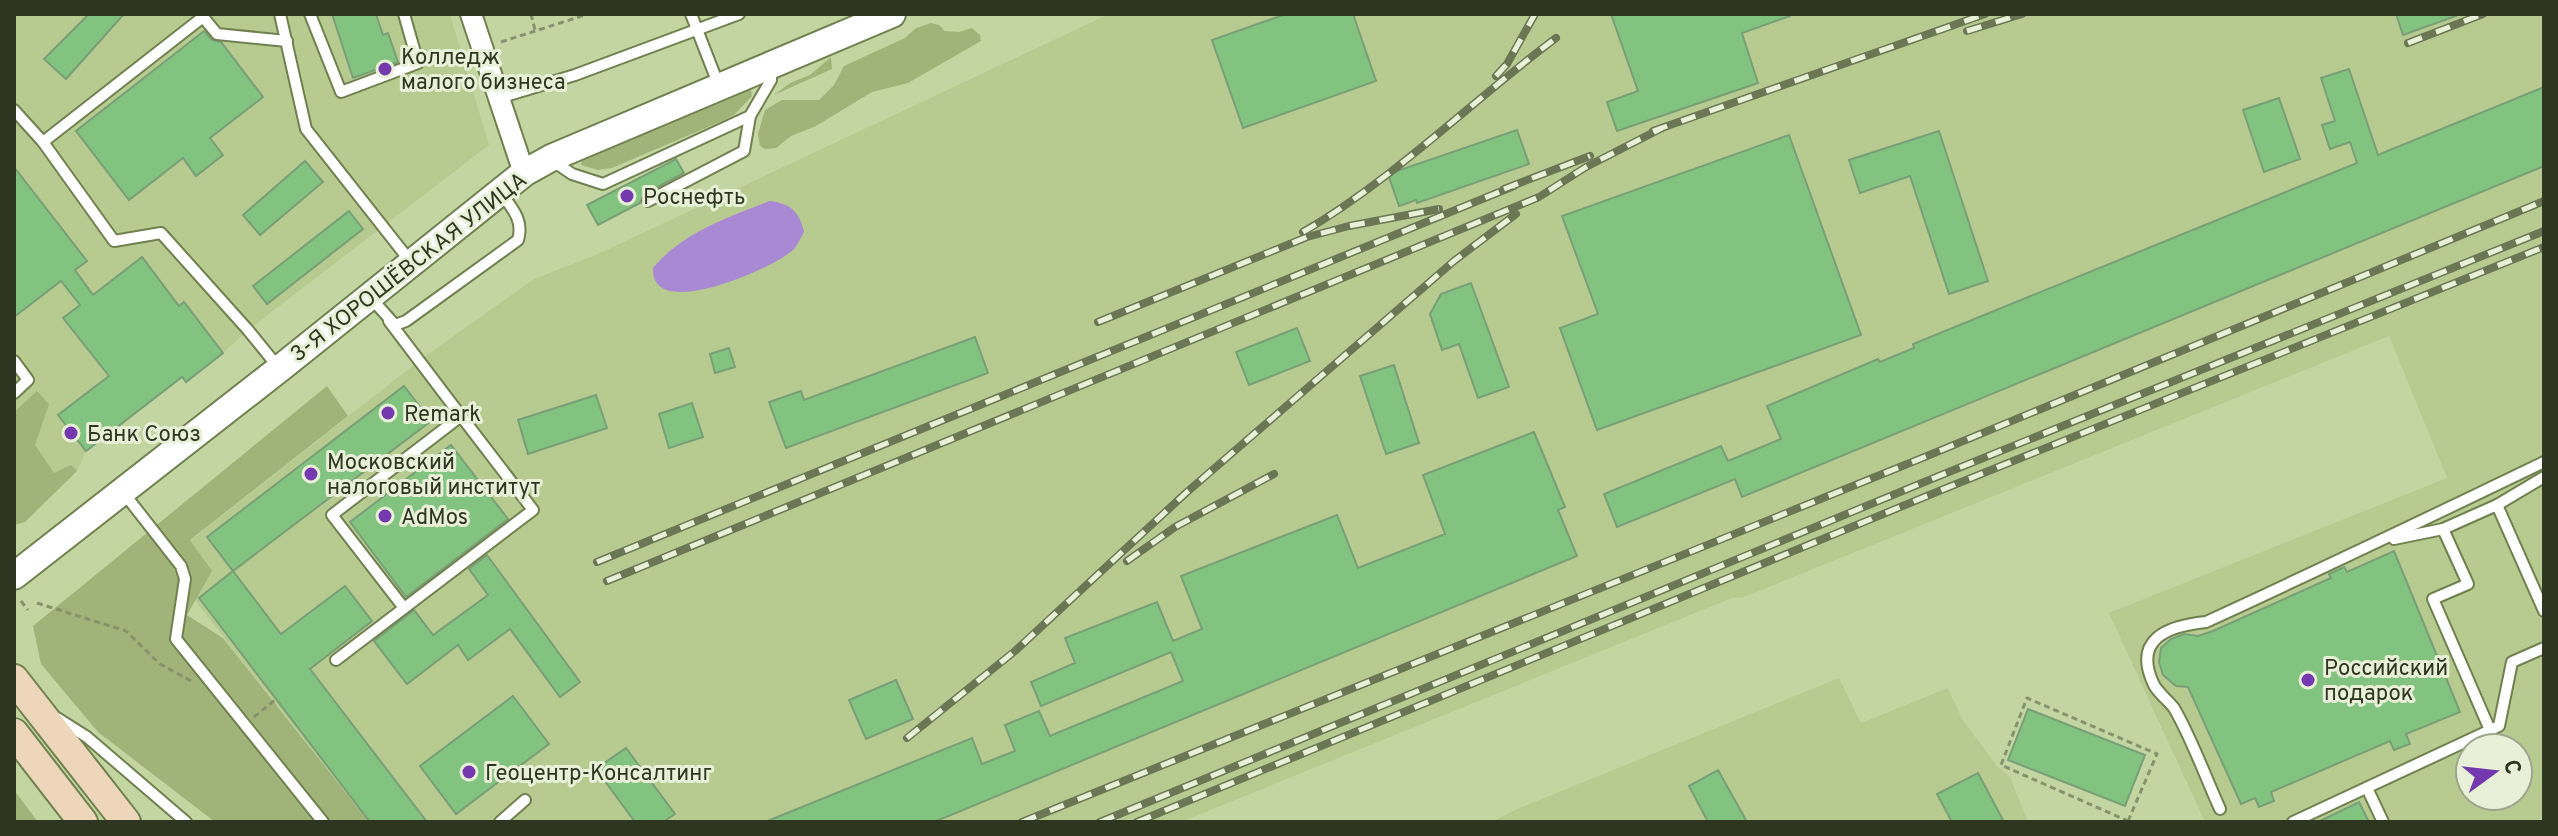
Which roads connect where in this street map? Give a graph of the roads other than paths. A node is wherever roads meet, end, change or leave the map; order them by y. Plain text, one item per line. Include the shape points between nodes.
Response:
1 (280, 14) edge
2 (310, 14) edge
3 (404, 14) edge
4 (471, 14) edge
5 (691, 14) edge
6 (739, 14) edge
7 (892, 14) edge
8 (698, 31) junction
9 (287, 41) junction
10 (771, 66) junction
11 (719, 86) junction
12 (499, 98) junction
13 (14, 110) edge
14 (750, 116) junction
15 (43, 142) junction
16 (551, 158) junction
17 (524, 173) junction
18 (499, 190) junction
19 (648, 201) dead end
20 (411, 263) junction
21 (370, 296) junction
22 (389, 321) junction
23 (14, 361) edge
24 (279, 369) junction
25 (14, 393) edge
26 (461, 416) junction
27 (2544, 462) edge
28 (2544, 477) edge
29 (122, 491) junction
30 (2497, 505) junction
31 (2443, 529) junction
32 (2380, 542) junction
33 (14, 576) edge
34 (404, 608) junction
35 (2544, 611) edge
36 (2544, 648) edge
37 (336, 660) dead end
38 (19, 685) edge
39 (2490, 730) junction
40 (14, 733) edge
41 (2367, 788) junction
42 (525, 800) dead end
43 (2220, 809) dead end
44 (83, 822) edge
45 (126, 822) edge
46 (186, 822) edge
47 (323, 822) edge
48 (500, 822) edge
49 (2293, 822) edge
50 (2383, 822) edge

1 - 9 lane
2 - 3 lane via 341,92 418,63
4 - 12 street
5 - 8 lane
6 - 8 lane
7 - 10 street, 3-Я ХОРОШЁВСКАЯ УЛИЦА
8 - 11 lane
8 - 12 lane
9 - 15 lane via 217,34 203,17
9 - 20 lane via 306,129
10 - 11 street, 3-Я ХОРОШЁВСКАЯ УЛИЦА
10 - 14 lane via 771,80
11 - 16 street, 3-Я ХОРОШЁВСКАЯ УЛИЦА
12 - 17 street
13 - 15 lane
14 - 16 lane via 603,184 572,174
14 - 19 lane via 744,151
15 - 24 lane via 114,241 161,233
16 - 17 street, 3-Я ХОРОШЁВСКАЯ УЛИЦА
17 - 18 street, 3-Я ХОРОШЁВСКАЯ УЛИЦА
18 - 20 street, 3-Я ХОРОШЁВСКАЯ УЛИЦА
18 - 22 lane via 518,217 518,240 406,321
20 - 21 street, 3-Я ХОРОШЁВСКАЯ УЛИЦА
21 - 22 lane
21 - 24 street, 3-Я ХОРОШЁВСКАЯ УЛИЦА
22 - 26 lane
23 - 25 lane via 28,380
24 - 29 street, 3-Я ХОРОШЁВСКАЯ УЛИЦА
26 - 34 lane via 332,515
26 - 34 lane via 533,510
27 - 32 lane
28 - 30 lane
29 - 33 street, 3-Я ХОРОШЁВСКАЯ УЛИЦА
29 - 47 lane via 181,566 185,579 176,639
30 - 31 lane
30 - 35 lane
31 - 32 lane
31 - 39 lane via 2468,584 2433,599
32 - 43 lane via 2206,622 2181,624 2153,640 2146,656 2155,686 2173,708
34 - 37 lane
36 - 39 lane via 2512,662 2499,726
38 - 45 main road
38 - 46 lane
39 - 41 lane
40 - 44 main road
41 - 49 lane
41 - 50 lane
42 - 48 lane

